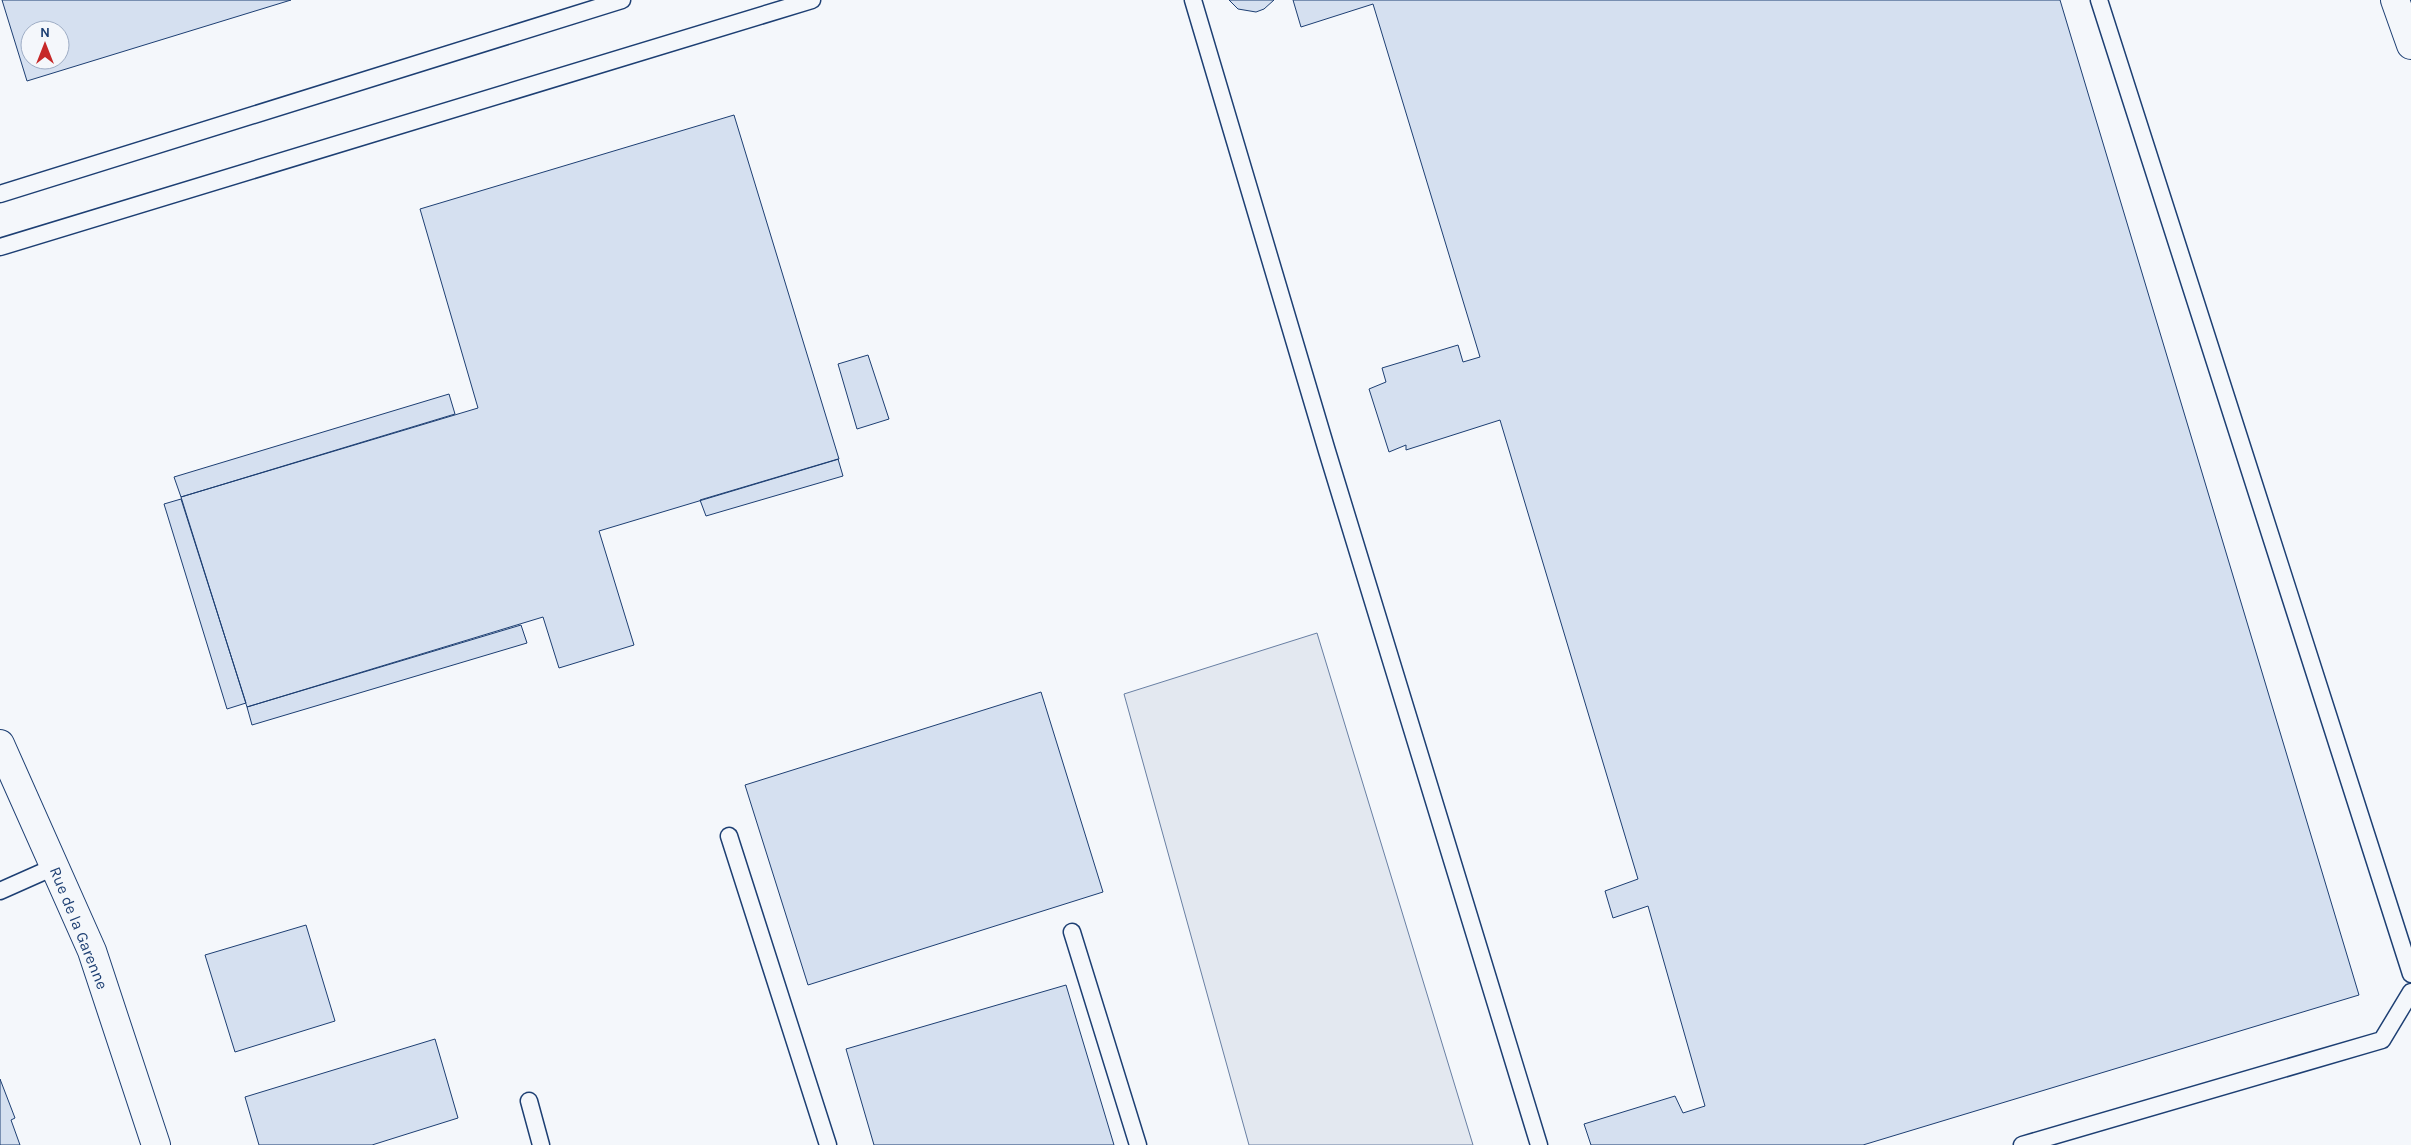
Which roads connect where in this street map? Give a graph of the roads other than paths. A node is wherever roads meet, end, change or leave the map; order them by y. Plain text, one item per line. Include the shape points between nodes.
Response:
1 (622, 0) edge
2 (812, 0) edge
3 (1192, 0) edge
4 (2099, 0) edge
5 (2395, 0) edge
6 (2411, 45) edge
7 (0, 194) edge
8 (0, 247) edge
9 (0, 744) edge
10 (729, 836) dead end
11 (54, 867) junction
12 (0, 891) edge
13 (1072, 932) dead end
14 (2411, 974) edge
15 (2411, 992) edge
16 (529, 1101) dead end
17 (156, 1145) edge
18 (541, 1145) edge
19 (828, 1145) edge
20 (1138, 1145) edge
21 (1540, 1145) edge
22 (2022, 1145) edge

1 - 7 lane
2 - 8 lane
3 - 21 lane
4 - 14 lane
5 - 6 street
9 - 11 street, Rue de la Garenne
10 - 19 lane
11 - 12 lane
11 - 17 street, Rue de la Garenne via 92,951
13 - 20 lane
15 - 22 lane via 2382,1040
16 - 18 lane

